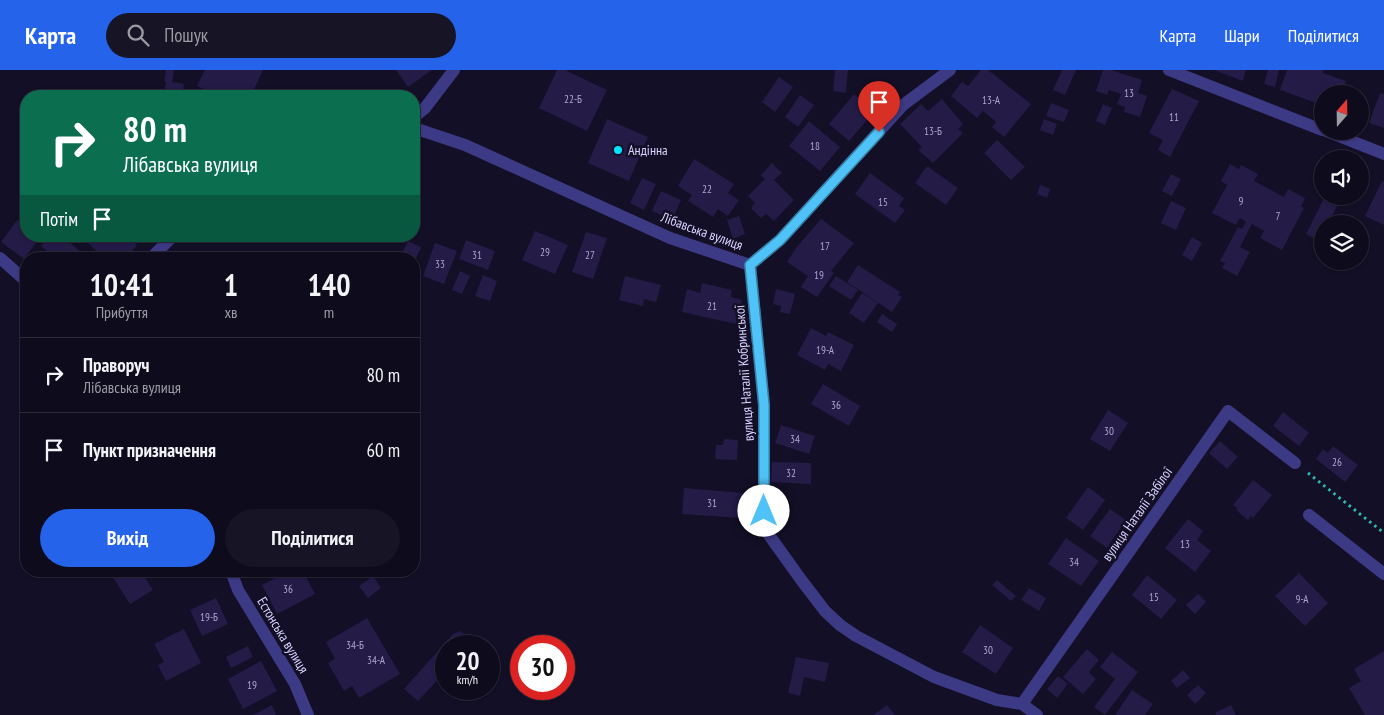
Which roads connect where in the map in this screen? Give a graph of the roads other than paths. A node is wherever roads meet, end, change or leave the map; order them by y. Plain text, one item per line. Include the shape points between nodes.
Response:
1 (454, 70) edge
2 (950, 70) edge
3 (1169, 70) edge
4 (420, 112) edge
5 (1314, 127) edge
6 (420, 130) edge
7 (1347, 140) edge
8 (1384, 154) edge
9 (167, 242) edge
10 (157, 252) edge
11 (0, 258) edge
12 (750, 265) junction
13 (20, 276) edge
14 (1295, 463) road end
15 (1309, 515) dead end
16 (1384, 574) edge
17 (233, 577) edge
18 (1022, 704) junction
19 (308, 715) edge
20 (1037, 715) edge

1 - 4 street
2 - 12 street, Лібавська вулиця via 903,106 780,240
3 - 5 street
6 - 12 street, Лібавська вулиця via 465,145 670,238
7 - 8 street
9 - 10 street
11 - 13 street
12 - 18 street, вулиця Наталії Кобринської via 764,405 764,511 769,535 825,611 856,636 934,677 997,700
14 - 18 street, вулиця Наталії Забілої via 1228,411
15 - 16 street
17 - 19 street, Естонська вулиця via 295,684
18 - 20 street, вулиця Наталії Кобринської

